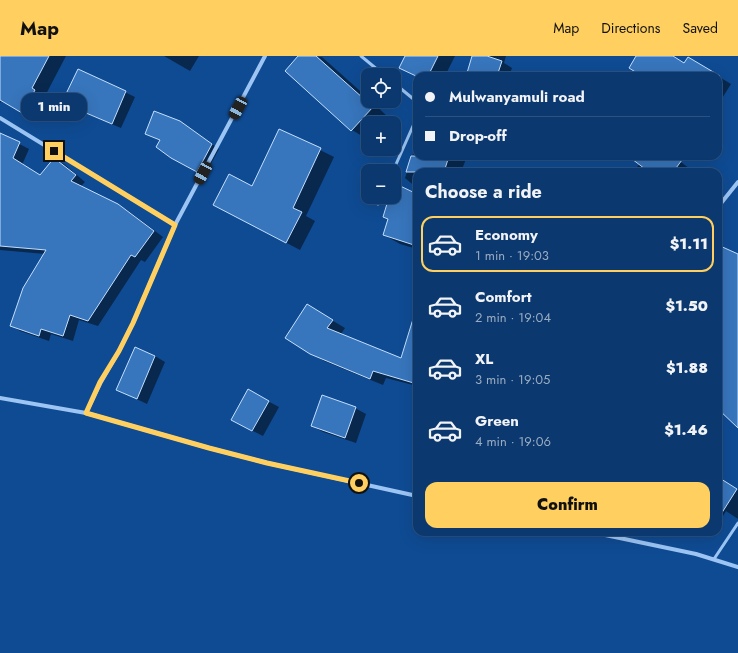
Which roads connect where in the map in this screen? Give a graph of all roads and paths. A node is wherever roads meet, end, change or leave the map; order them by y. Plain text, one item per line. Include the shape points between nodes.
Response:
1 (265, 56) edge
2 (361, 56) edge
3 (376, 68) edge
4 (401, 89) edge
5 (413, 99) edge
6 (0, 118) edge
7 (413, 126) edge
8 (396, 164) edge
9 (738, 182) edge
10 (722, 202) edge
11 (175, 225) junction
12 (0, 398) edge
13 (86, 413) junction
14 (413, 495) edge
15 (738, 523) edge
16 (610, 536) edge
17 (714, 559) junction
18 (738, 567) edge

1 - 11 street
2 - 3 lane
4 - 5 lane
6 - 11 street
7 - 8 lane
9 - 10 street
11 - 13 street via 133,323
12 - 13 street
13 - 14 street via 245,458
15 - 17 lane
16 - 17 street
17 - 18 street

